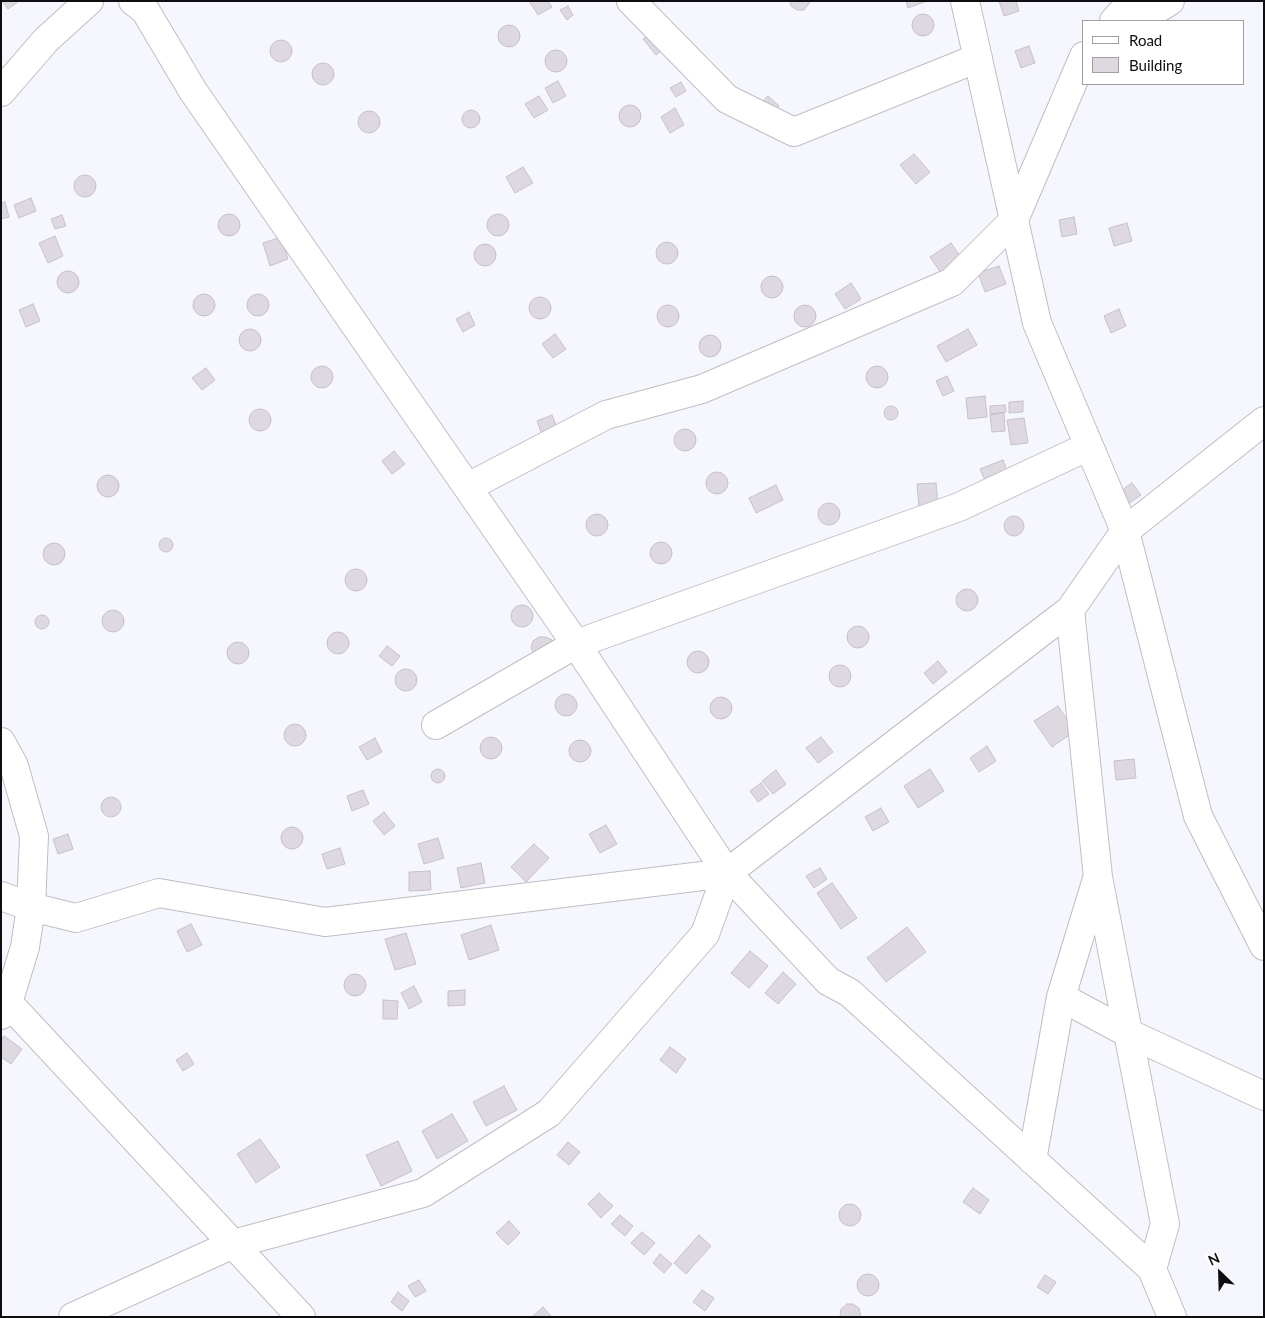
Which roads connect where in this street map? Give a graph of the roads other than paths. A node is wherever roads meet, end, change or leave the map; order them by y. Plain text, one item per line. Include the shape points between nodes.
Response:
1 (89, 1) edge
2 (133, 1) edge
3 (631, 1) edge
4 (965, 1) edge
5 (1132, 1) edge
6 (1170, 1) edge
7 (1115, 20) edge
8 (1140, 20) edge
9 (978, 58) junction
10 (1082, 61) edge
11 (1, 91) edge
12 (1014, 220) junction
13 (1264, 421) edge
14 (1089, 446) junction
15 (468, 488) junction
16 (1124, 531) junction
17 (1070, 610) junction
18 (576, 644) junction
19 (436, 726) dead end
20 (1, 742) edge
21 (727, 873) junction
22 (1098, 877) junction
23 (1, 896) edge
24 (31, 907) junction
25 (1264, 946) edge
26 (1061, 997) junction
27 (4, 1004) edge
28 (1128, 1033) junction
29 (1264, 1096) edge
30 (1032, 1160) junction
31 (233, 1244) junction
32 (1152, 1269) junction
33 (73, 1317) edge
34 (301, 1317) edge
35 (1172, 1317) edge

1 - 11 street via 46,40
2 - 15 street via 145,10 192,91
3 - 9 street via 727,99 794,132
4 - 9 street
5 - 7 street
6 - 8 street
9 - 12 street
10 - 12 street
12 - 14 street via 1037,323
12 - 15 street via 952,282 702,388 606,415
13 - 16 street
14 - 16 street
14 - 18 street via 959,507
15 - 18 street
16 - 17 street
16 - 25 street via 1198,816
17 - 21 street
17 - 22 street
18 - 19 street
18 - 21 street
20 - 24 street via 14,766 34,836
21 - 24 street via 326,922 159,893 76,918
21 - 30 street via 828,981 850,993
21 - 31 street via 706,934 549,1113 423,1193
22 - 26 street
22 - 28 street
23 - 24 street
24 - 27 street via 26,947
26 - 28 street
26 - 30 street
27 - 31 street
28 - 29 street
28 - 32 street via 1165,1224
30 - 32 street
31 - 33 street
31 - 34 street
32 - 35 street

